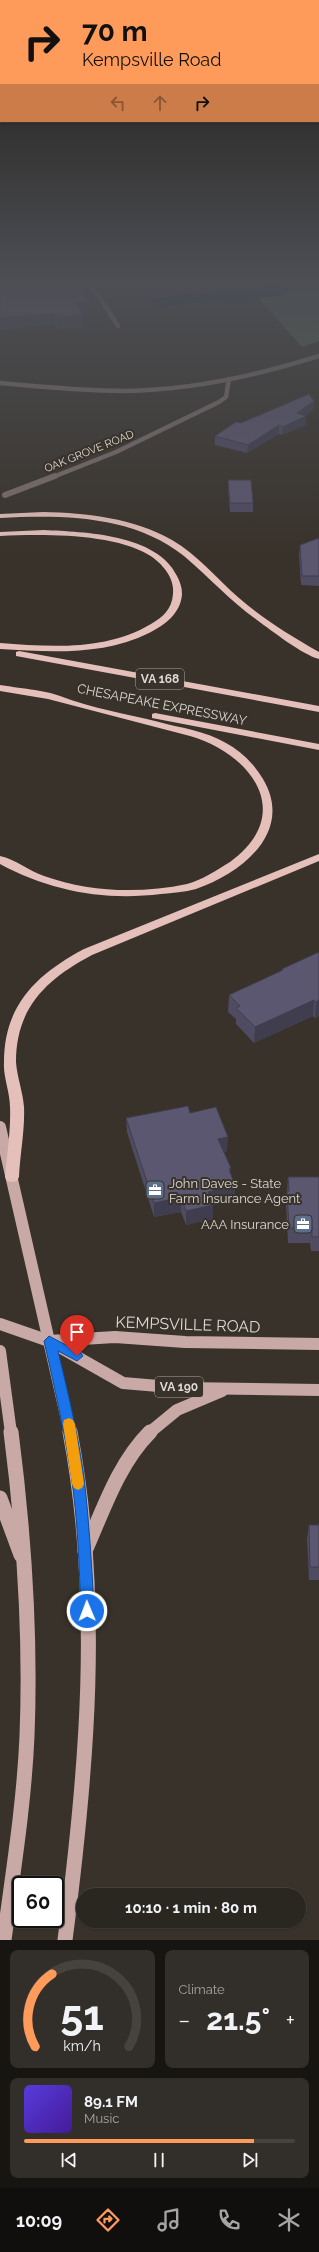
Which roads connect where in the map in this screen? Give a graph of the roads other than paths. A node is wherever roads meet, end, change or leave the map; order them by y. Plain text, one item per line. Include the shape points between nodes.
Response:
1 (255, 374) edge
2 (229, 379) junction
3 (0, 383) edge
4 (5, 495) dead end
5 (0, 516) edge
6 (0, 534) edge
7 (0, 646) edge
8 (0, 650) edge
9 (319, 656) edge
10 (0, 688) edge
11 (51, 697) junction
12 (319, 709) edge
13 (319, 747) edge
14 (319, 857) edge
15 (0, 859) edge
16 (0, 1127) edge
17 (12, 1177) junction
18 (0, 1324) edge
19 (49, 1341) junction
20 (319, 1344) edge
21 (0, 1351) edge
22 (228, 1389) junction
23 (319, 1390) edge
24 (0, 1498) edge
25 (85, 1551) junction
26 (26, 1568) junction
27 (4, 1940) edge
28 (65, 1940) edge

1 - 2 street
2 - 3 street via 171,388 126,391 62,389
2 - 4 street, OAK GROVE ROAD via 226,397 219,402 116,452
5 - 9 highway via 84,516 117,522 158,536 193,560 262,621
6 - 7 highway via 84,534 127,544 158,558 168,566 176,577 178,588 174,608 165,619 129,637 65,649
8 - 12 highway, CHESAPEAKE EXPRESSWAY / VA 168
10 - 11 highway, CHESAPEAKE EXPRESSWAY
11 - 13 highway, CHESAPEAKE EXPRESSWAY
11 - 15 highway via 195,734 222,744 240,757 255,773 266,793 267,822 259,839 242,857 220,873 191,886 150,893 81,891 31,875
14 - 17 highway via 88,952 40,984 26,1000 14,1028 10,1063 17,1106
16 - 17 main road
17 - 19 main road
18 - 19 main road, VA 190
19 - 20 main road, KEMPSVILLE ROAD / VA 190 via 115,1338
19 - 22 main road, VA 190 via 123,1383
19 - 25 main road via 69,1424
21 - 26 main road via 14,1449
22 - 23 main road, VA 190
22 - 25 main road via 183,1407 148,1434 123,1470
24 - 26 main road
25 - 28 main road via 89,1661 86,1733 78,1842
26 - 27 main road via 27,1737 23,1794

